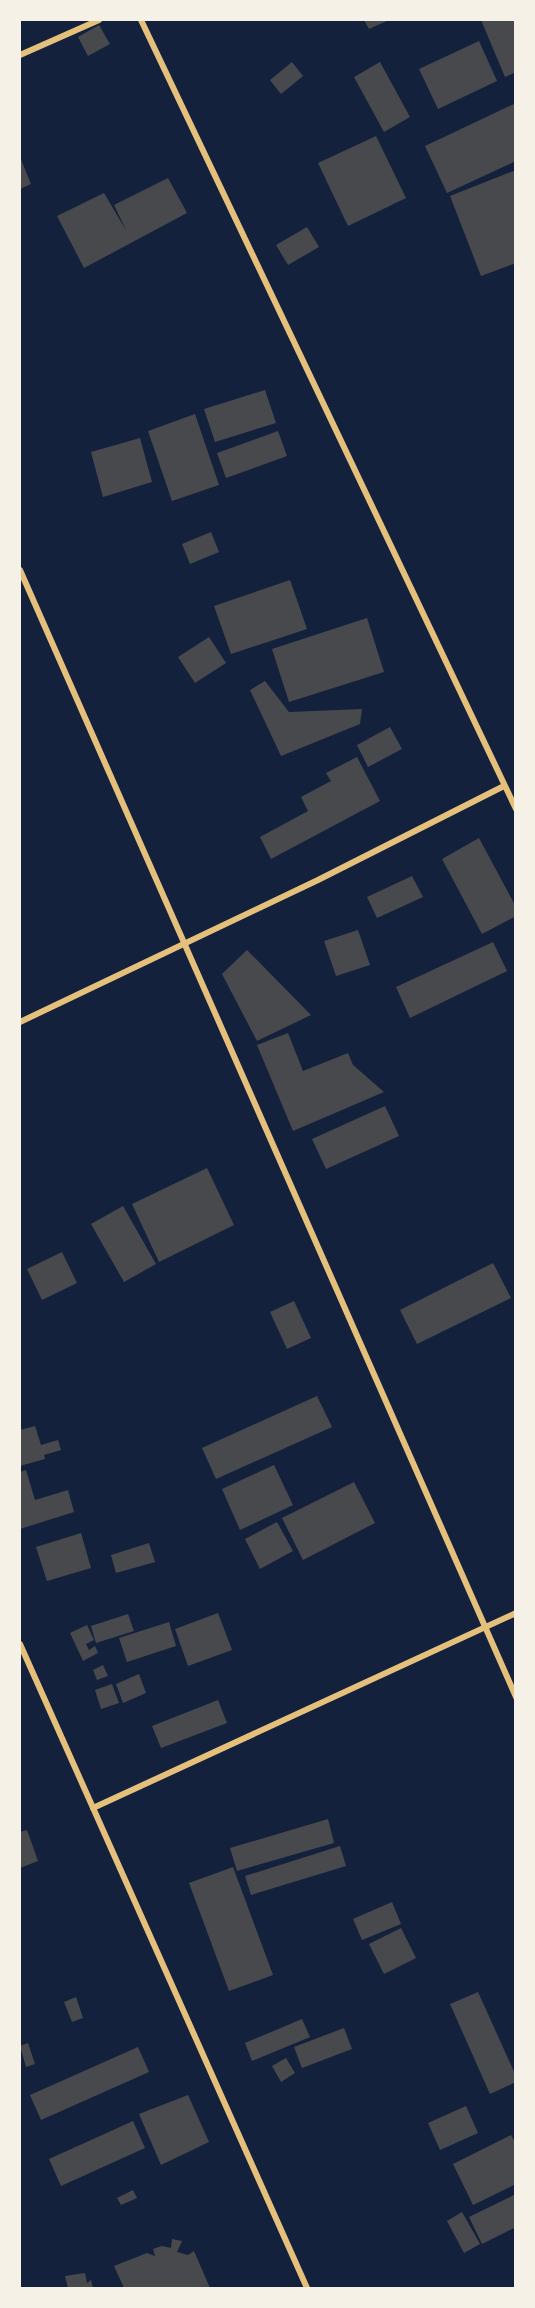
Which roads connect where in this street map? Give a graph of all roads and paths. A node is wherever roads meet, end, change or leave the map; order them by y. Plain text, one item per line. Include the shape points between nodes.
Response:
1 (99, 20) edge
2 (141, 20) edge
3 (20, 55) edge
4 (20, 570) edge
5 (504, 786) junction
6 (516, 809) edge
7 (182, 943) junction
8 (20, 1022) edge
9 (516, 1613) edge
10 (485, 1626) junction
11 (20, 1644) edge
12 (516, 1696) edge
13 (93, 1808) junction
14 (307, 2289) edge

1 - 3 street
2 - 5 street
4 - 7 street
5 - 6 street
5 - 7 street
7 - 8 street
7 - 10 street
9 - 10 street
10 - 12 street
10 - 13 street
11 - 13 street
13 - 14 street

